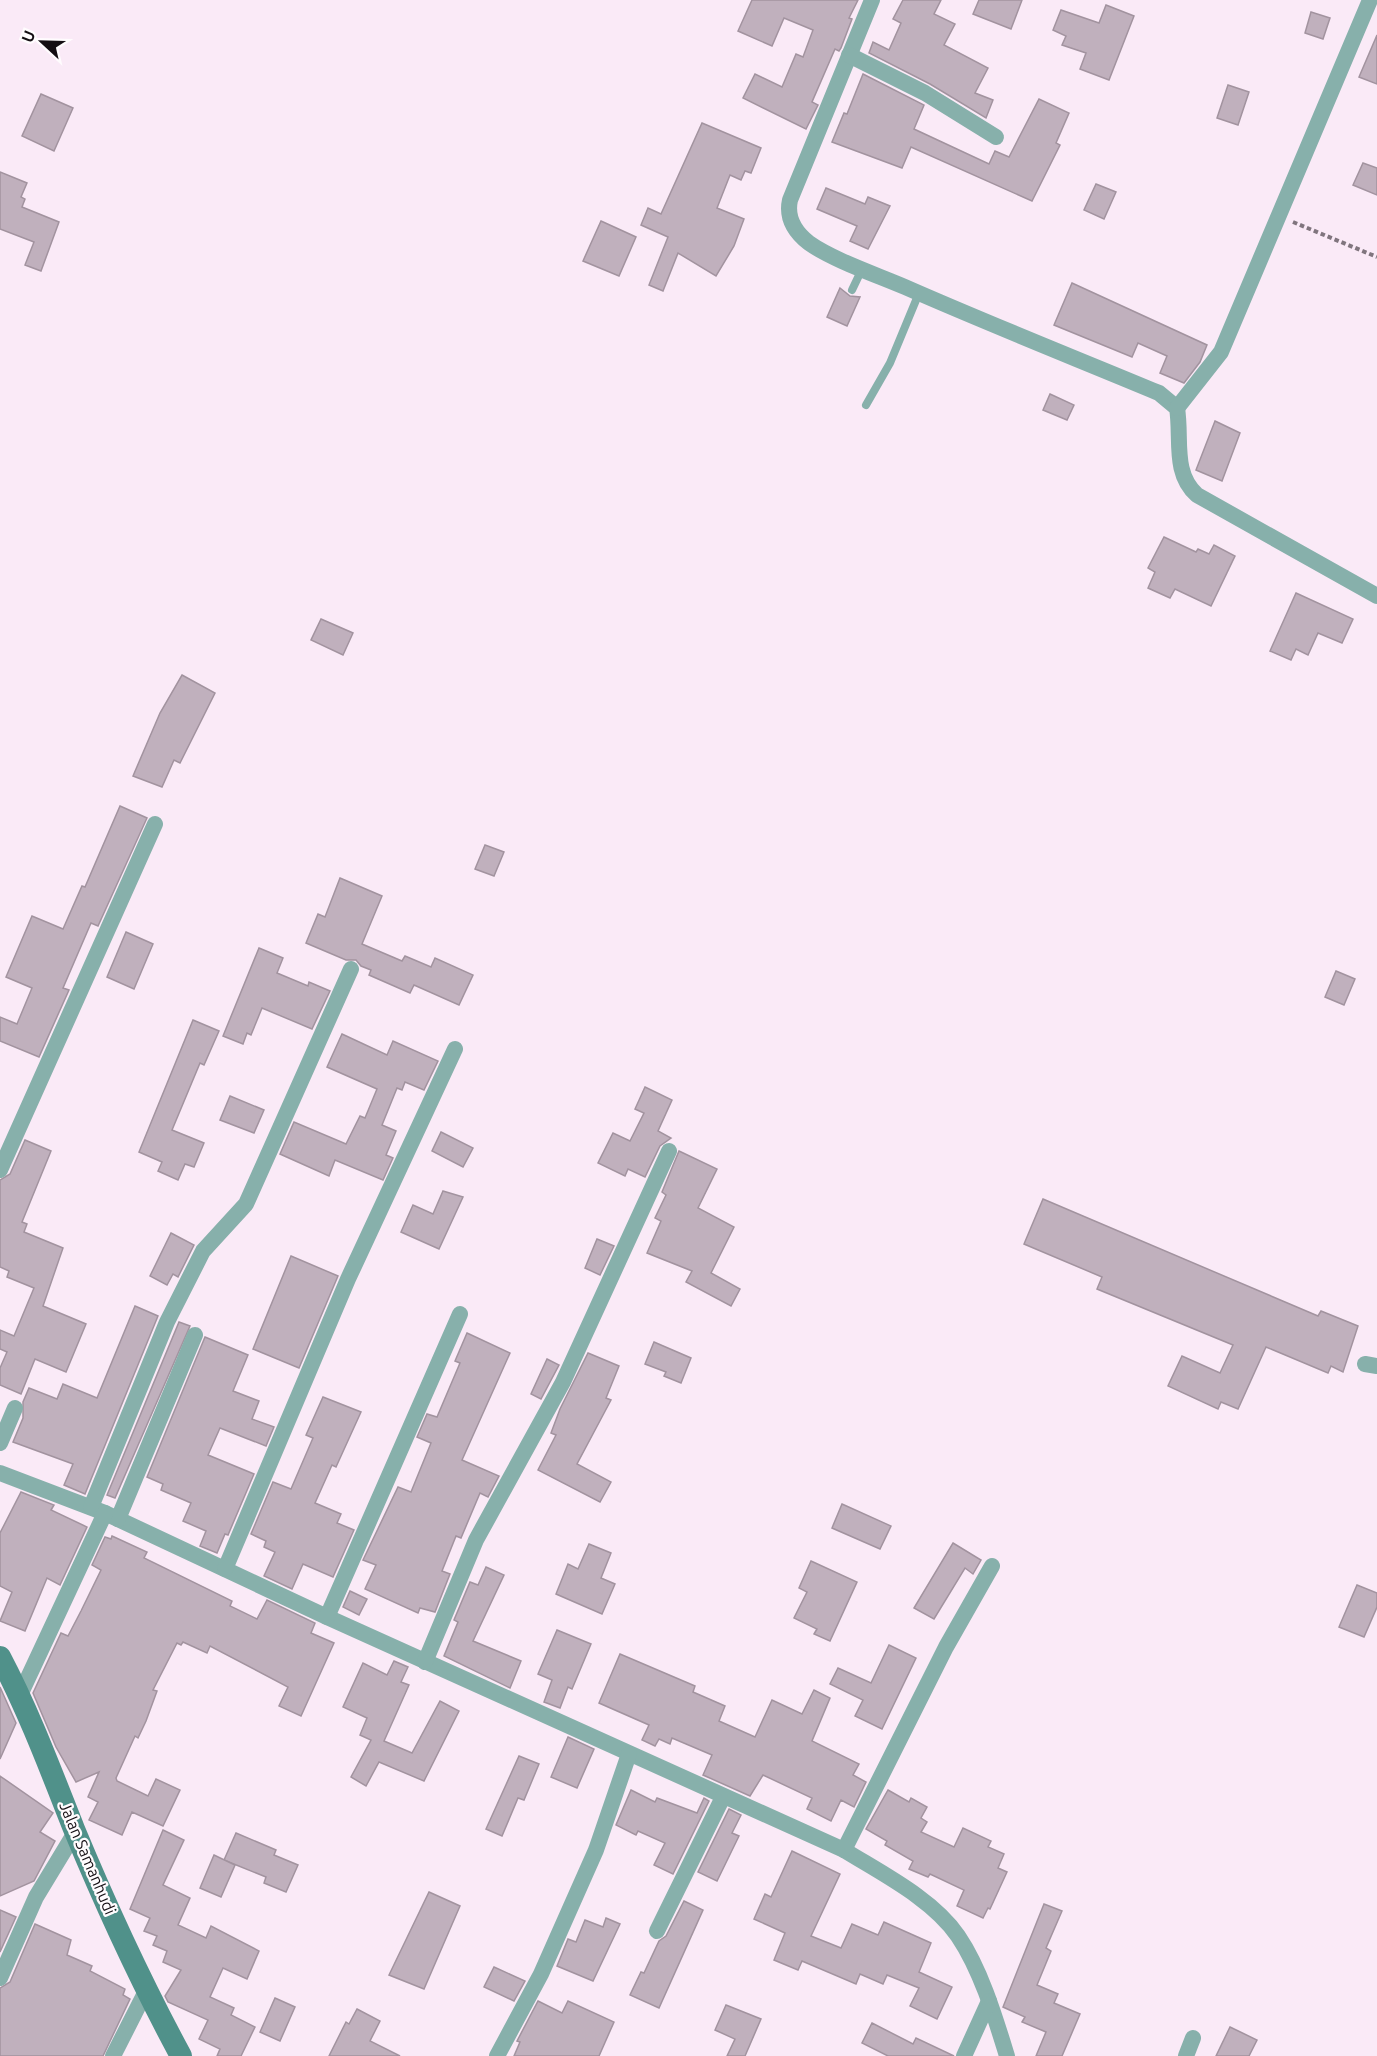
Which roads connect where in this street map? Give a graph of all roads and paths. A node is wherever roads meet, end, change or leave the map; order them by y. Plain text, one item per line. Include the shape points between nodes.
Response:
1 (872, 0) edge
2 (1370, 0) edge
3 (849, 55) junction
4 (996, 137) dead end
5 (1279, 216) junction
6 (1377, 257) edge
7 (862, 268) junction
8 (852, 290) dead end
9 (919, 294) junction
10 (866, 405) dead end
11 (1177, 408) junction
12 (1377, 596) edge
13 (155, 824) dead end
14 (351, 969) dead end
15 (455, 1048) dead end
16 (669, 1151) dead end
17 (0, 1170) edge
18 (460, 1314) dead end
19 (195, 1335) dead end
20 (15, 1408) dead end
21 (0, 1443) edge
22 (0, 1473) edge
23 (105, 1513) junction
24 (992, 1566) dead end
25 (225, 1569) junction
26 (327, 1617) junction
27 (0, 1657) edge
28 (425, 1662) junction
29 (20, 1695) junction
30 (629, 1754) junction
31 (723, 1797) junction
32 (76, 1831) junction
33 (844, 1850) junction
34 (657, 1931) dead end
35 (0, 1978) edge
36 (146, 1991) junction
37 (989, 2001) junction
38 (1193, 2038) dead end
39 (113, 2056) edge
40 (181, 2056) edge
41 (497, 2056) edge
42 (964, 2056) edge
43 (1007, 2056) edge
44 (1186, 2056) edge

1 - 3 street
2 - 5 street
3 - 4 street via 925,93
3 - 7 street via 788,210 796,230 810,243
5 - 6 path
5 - 11 street via 1221,352
7 - 8 lane
7 - 9 street
9 - 10 lane via 890,363
9 - 11 street via 1159,393
11 - 12 street via 1182,476 1187,486 1209,505
13 - 17 street
14 - 23 street via 246,1204 203,1251 176,1304
15 - 25 street via 348,1279
16 - 28 street via 563,1382 476,1540
18 - 26 street
19 - 23 street
20 - 21 street
22 - 23 street
23 - 25 street
23 - 29 street
24 - 33 street via 946,1647
25 - 26 street
26 - 28 street
27 - 29 street, Jalan Samanhudi
28 - 30 street
29 - 32 street, Jalan Samanhudi
30 - 31 street
30 - 41 street via 596,1850 541,1974
31 - 33 street
31 - 34 street
32 - 35 street via 36,1897
32 - 36 street, Jalan Samanhudi
33 - 37 street via 921,1899 958,1935
36 - 39 street
36 - 40 street, Jalan Samanhudi
37 - 42 street
37 - 43 street
38 - 44 street

